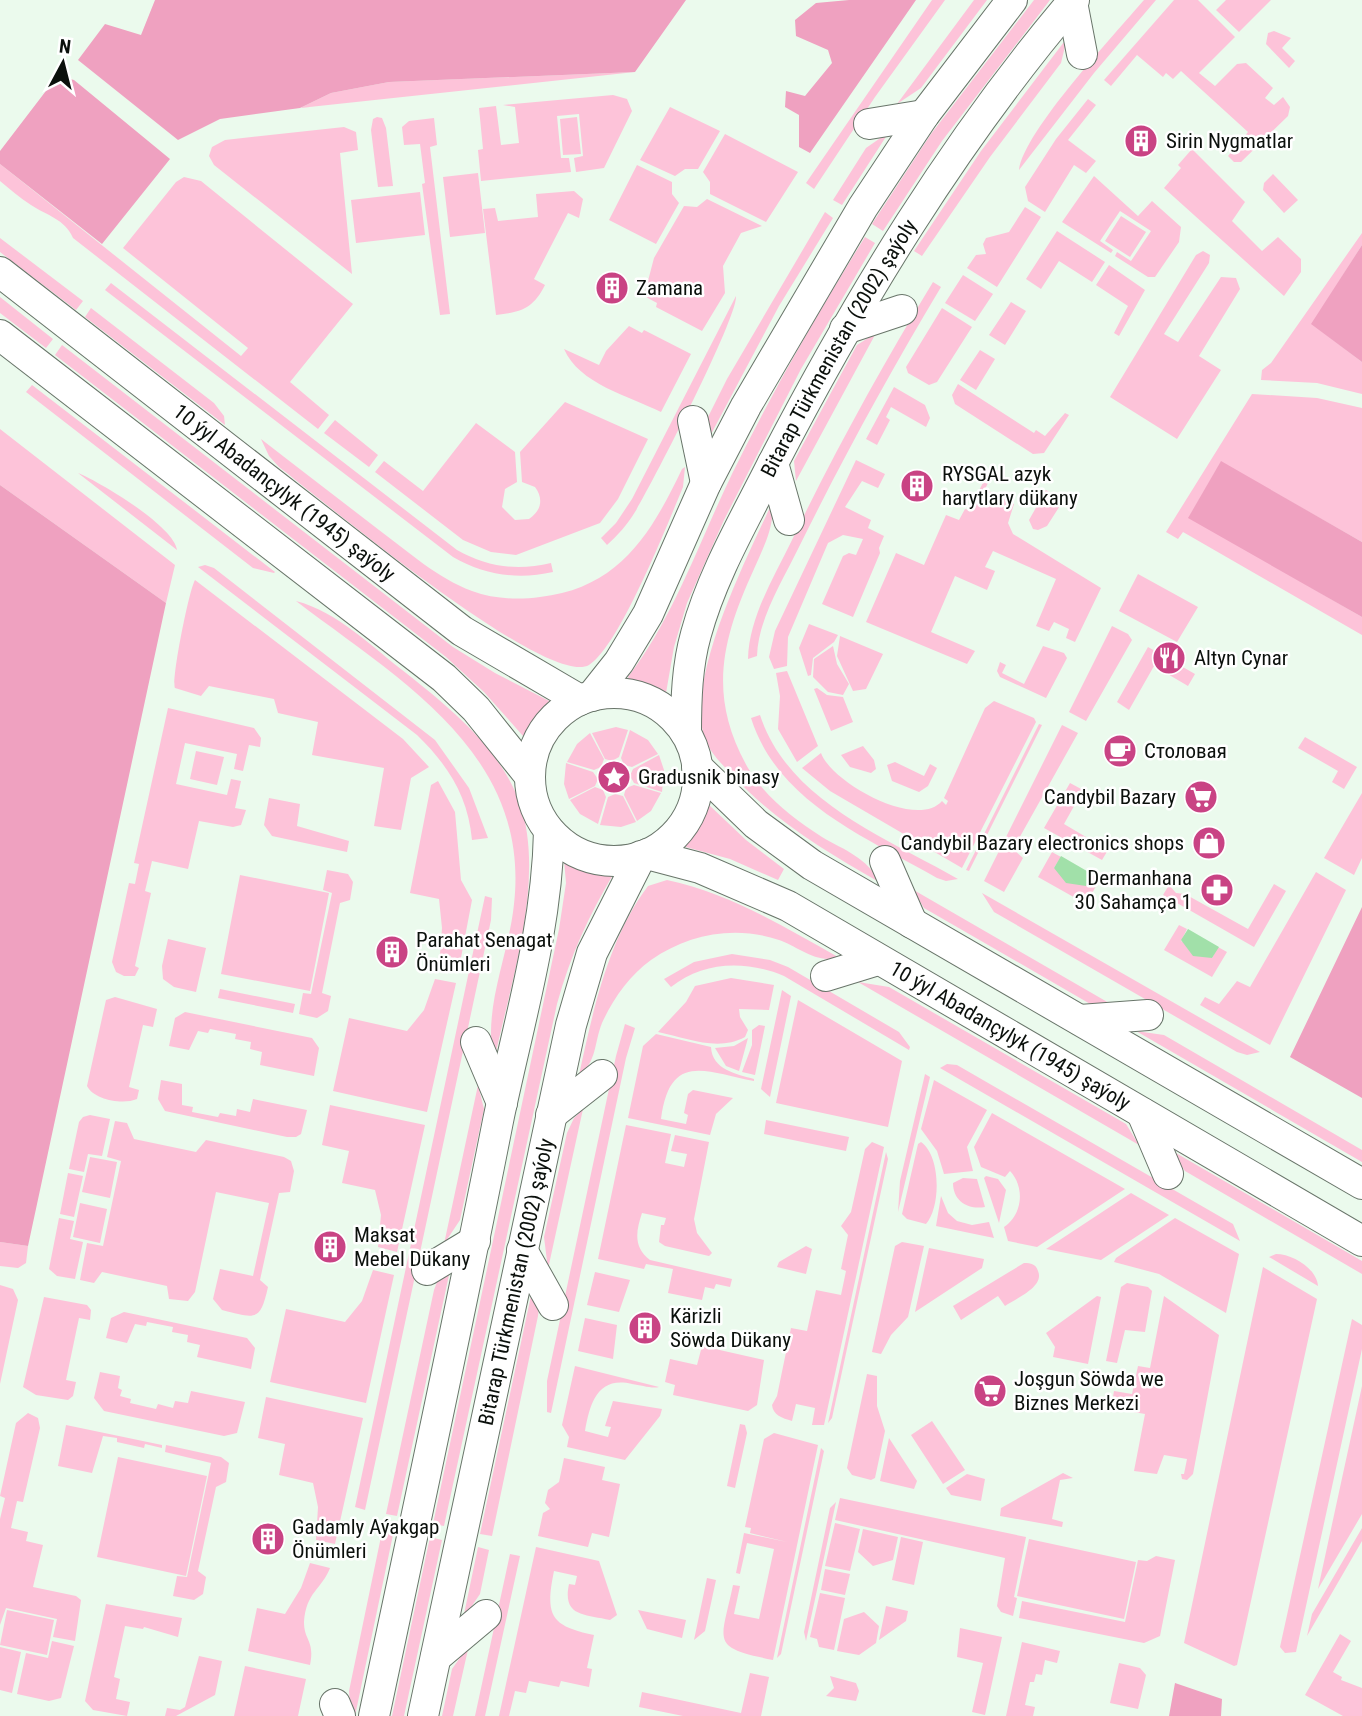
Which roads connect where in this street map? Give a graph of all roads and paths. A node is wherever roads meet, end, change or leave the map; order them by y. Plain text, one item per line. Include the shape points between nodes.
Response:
1 (1012, 0) edge
2 (1073, 1) edge
3 (1082, 54) dead end
4 (924, 115) junction
5 (869, 124) dead end
6 (0, 272) edge
7 (902, 310) dead end
8 (845, 329) junction
9 (0, 335) edge
10 (693, 421) dead end
11 (773, 463) junction
12 (706, 483) junction
13 (789, 520) dead end
14 (586, 698) junction
15 (686, 733) junction
16 (697, 767) junction
17 (529, 775) junction
18 (549, 831) junction
19 (644, 855) junction
20 (885, 861) dead end
21 (912, 923) junction
22 (878, 960) junction
23 (826, 976) dead end
24 (1147, 1015) dead end
25 (1080, 1020) junction
26 (476, 1042) dead end
27 (602, 1075) dead end
28 (502, 1103) junction
29 (1142, 1113) junction
30 (551, 1115) junction
31 (1168, 1174) dead end
32 (1362, 1184) edge
33 (475, 1241) junction
34 (1362, 1241) edge
35 (522, 1250) junction
36 (427, 1270) dead end
37 (553, 1305) dead end
38 (486, 1615) dead end
39 (436, 1657) junction
40 (374, 1716) edge
41 (423, 1716) edge

1 - 4 main road
2 - 3 main road
2 - 8 main road, Bitarap Türkmenistan (2002) şaýoly via 998,96
4 - 5 main road
4 - 12 main road via 786,336
6 - 14 main road, 10 ýyl Abadançylyk (1945) şaýoly via 462,631
7 - 8 main road
8 - 11 main road, Bitarap Türkmenistan (2002) şaýoly
9 - 17 main road via 435,670 476,709
10 - 12 main road
11 - 13 main road
11 - 15 main road, Bitarap Türkmenistan (2002) şaýoly via 702,612 690,659
12 - 14 main road via 648,614 618,662
14 - 15 main road via 628,694 650,701
14 - 17 main road via 560,712 544,730 533,751
15 - 16 main road
16 - 19 main road via 697,791 690,814 668,842
16 - 21 main road via 772,838
17 - 18 main road via 532,799
18 - 19 main road via 566,847 588,857 612,861
18 - 28 main road via 547,892
19 - 22 main road, 10 ýyl Abadançylyk (1945) şaýoly via 700,868 757,890
19 - 30 main road, Bitarap Türkmenistan (2002) şaýoly via 592,953
20 - 21 main road
21 - 25 main road
22 - 23 main road
22 - 29 main road, 10 ýyl Abadançylyk (1945) şaýoly
24 - 25 main road
25 - 32 main road
26 - 28 main road
27 - 30 main road
28 - 33 main road
29 - 31 main road
29 - 34 main road, 10 ýyl Abadançylyk (1945) şaýoly
30 - 35 main road, Bitarap Türkmenistan (2002) şaýoly
33 - 36 main road
33 - 40 main road
35 - 37 main road
35 - 39 main road, Bitarap Türkmenistan (2002) şaýoly
38 - 39 main road
39 - 41 main road, Bitarap Türkmenistan (2002) şaýoly

